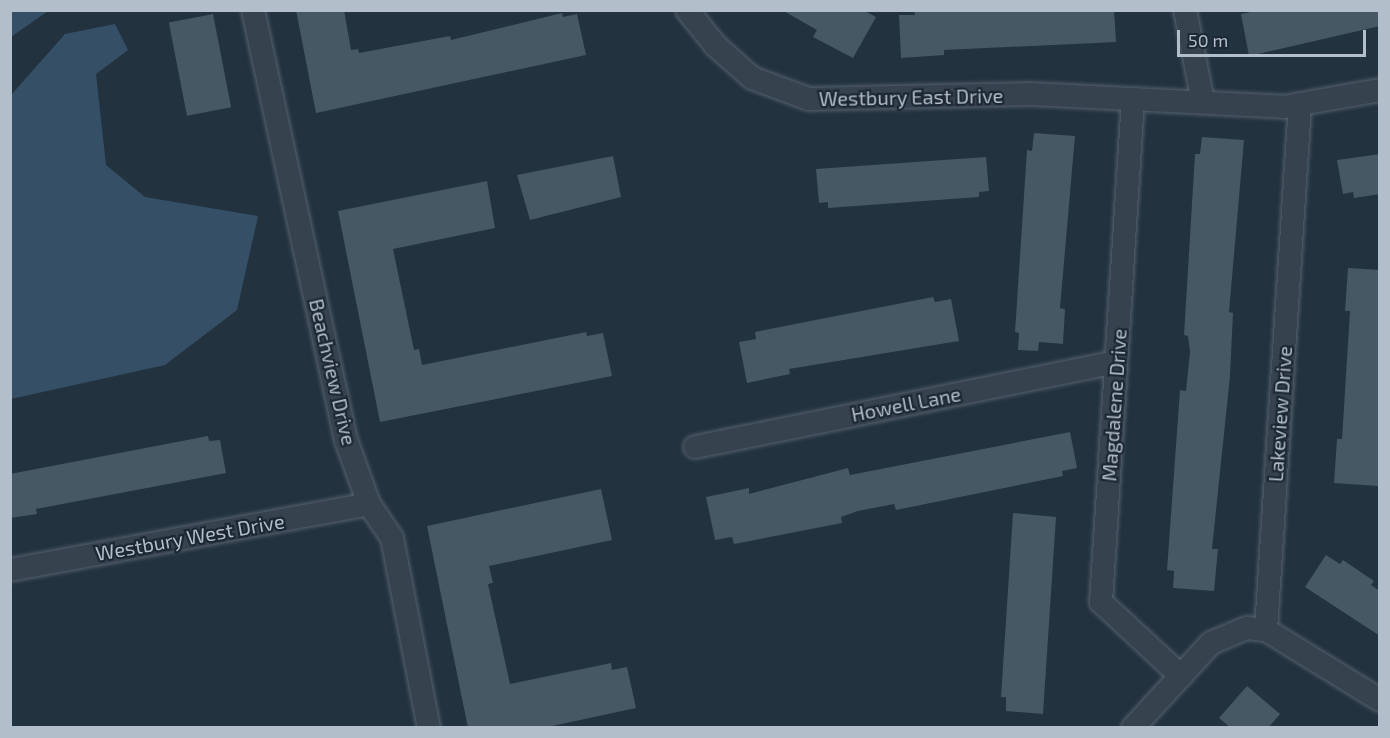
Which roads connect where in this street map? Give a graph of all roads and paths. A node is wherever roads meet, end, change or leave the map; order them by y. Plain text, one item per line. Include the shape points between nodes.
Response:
1 (253, 10) edge
2 (687, 10) edge
3 (1185, 10) edge
4 (1380, 90) edge
5 (1133, 99) junction
6 (1203, 102) junction
7 (1300, 104) junction
8 (1116, 362) junction
9 (695, 447) dead end
10 (369, 504) junction
11 (10, 570) edge
12 (1266, 630) junction
13 (1180, 676) junction
14 (1380, 700) edge
15 (429, 728) edge
16 (1133, 728) edge

1 - 10 street, Beachview Drive via 346,440
2 - 5 street, Westbury East Drive via 716,46 752,78 809,99 1031,94
3 - 6 street
4 - 7 street
5 - 6 street, Westbury East Drive
5 - 8 street, Magdalene Drive
6 - 7 street
7 - 12 street, Lakeview Drive
8 - 9 street, Howell Lane
8 - 13 street, Magdalene Drive via 1101,602
10 - 11 street, Westbury West Drive
10 - 15 street, Beachview Drive via 392,538
12 - 13 street via 1247,628 1221,636
12 - 14 street
13 - 16 street

